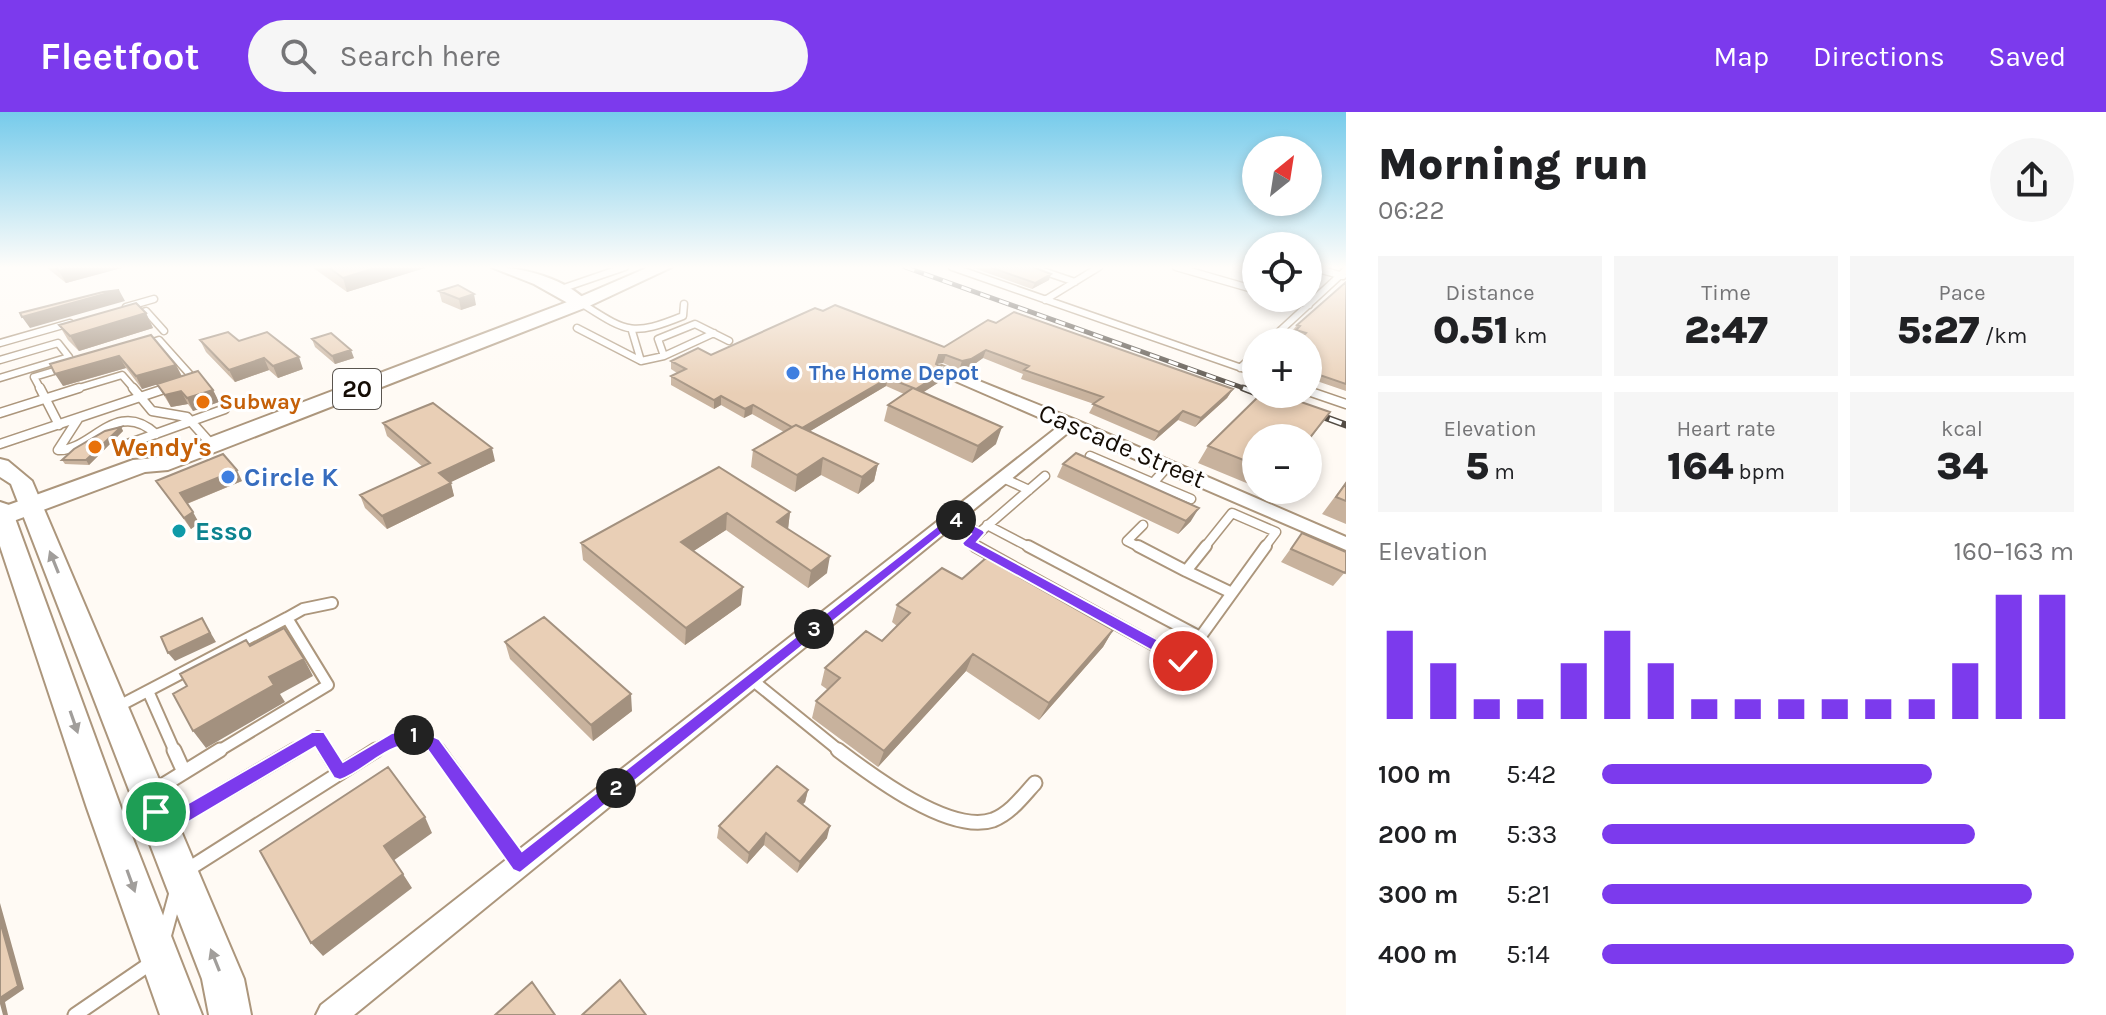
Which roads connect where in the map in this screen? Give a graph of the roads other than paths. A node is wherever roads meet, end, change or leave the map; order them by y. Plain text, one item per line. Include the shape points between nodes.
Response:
1 (565, 309) edge
2 (591, 309) edge
3 (684, 309) edge
4 (1071, 309) edge
5 (1301, 312) edge
6 (118, 319) edge
7 (83, 320) edge
8 (577, 328) dead end
9 (1284, 328) edge
10 (164, 331) junction
11 (632, 331) junction
12 (714, 333) junction
13 (136, 340) edge
14 (159, 340) junction
15 (729, 341) dead end
16 (0, 343) edge
17 (131, 348) edge
18 (664, 356) junction
19 (69, 357) junction
20 (0, 360) edge
21 (641, 361) junction
22 (1240, 368) edge
23 (942, 370) edge
24 (0, 378) edge
25 (1322, 396) edge
26 (141, 398) junction
27 (45, 399) junction
28 (1346, 404) edge
29 (225, 409) dead end
30 (0, 413) edge
31 (79, 419) junction
32 (191, 421) junction
33 (1071, 423) junction
34 (59, 425) junction
35 (156, 434) junction
36 (0, 444) edge
37 (212, 445) junction
38 (122, 446) dead end
39 (1090, 456) edge
40 (0, 466) edge
41 (1168, 466) junction
42 (1045, 476) dead end
43 (1003, 478) junction
44 (1153, 483) junction
45 (1029, 490) junction
46 (1191, 499) dead end
47 (1267, 510) junction
48 (34, 512) junction
49 (953, 518) junction
50 (2, 521) edge
51 (1256, 523) junction
52 (987, 525) junction
53 (1143, 525) dead end
54 (979, 533) junction
55 (1346, 544) edge
56 (1186, 571) junction
57 (1232, 593) junction
58 (332, 603) dead end
59 (287, 618) junction
60 (84, 634) junction
61 (1200, 637) junction
62 (49, 649) junction
63 (751, 679) junction
64 (148, 691) junction
65 (114, 708) junction
66 (184, 772) junction
67 (340, 773) junction
68 (1035, 783) dead end
69 (149, 794) junction
70 (162, 828) junction
71 (520, 864) junction
72 (181, 874) junction
73 (159, 958) junction
74 (75, 1015) edge
75 (181, 1015) edge
76 (230, 1015) edge
77 (331, 1015) edge

1 - 37 main road, 20
2 - 11 lane
3 - 11 lane via 683,316 644,332
4 - 22 lane
5 - 9 lane
6 - 10 lane via 146,311
7 - 16 lane
8 - 21 lane
10 - 13 lane
10 - 14 lane
11 - 21 lane
12 - 15 lane
12 - 18 lane
12 - 18 lane via 695,324 658,339
14 - 17 lane
14 - 26 lane via 194,379
18 - 21 lane
19 - 20 lane via 60,339
19 - 24 lane
19 - 27 lane via 78,361 34,377
23 - 33 street, Cascade Street
25 - 28 lane
26 - 27 lane via 122,375
26 - 31 lane
26 - 32 lane via 152,411
27 - 30 lane
27 - 34 lane
29 - 32 lane
31 - 34 lane
31 - 35 lane via 58,450 75,449 115,421 149,427
32 - 35 lane
32 - 37 lane
33 - 41 street, Cascade Street
33 - 43 street
34 - 36 lane
35 - 38 lane
37 - 48 main road, 20 via 159,465 149,475
39 - 44 lane
40 - 48 main road via 21,481
41 - 44 lane
41 - 47 street, Cascade Street
42 - 45 lane
43 - 45 lane
43 - 49 street
44 - 46 lane
45 - 52 lane
47 - 51 lane
47 - 55 street, Cascade Street
48 - 50 main road, 20
60 -> 48 main road
49 - 54 lane
49 - 63 street
50 - 62 main road
51 - 56 lane via 1232,513
51 - 57 lane via 1276,532
52 - 54 lane
52 - 61 lane
53 - 56 lane via 1127,541
54 - 61 lane via 969,543 1183,661
56 - 57 lane
57 - 61 lane
58 - 59 lane
59 - 64 lane
59 - 66 lane via 328,685
60 - 62 main road
60 - 65 main road
62 -> 73 main road
63 - 68 lane via 853,762 932,811 983,822 1003,815
63 - 71 street
64 - 65 lane
64 - 66 lane
65 - 69 main road
66 - 69 lane
67 - 70 lane via 318,737
67 - 71 lane via 392,740 414,735 433,744
67 - 72 lane
69 - 70 main road
70 - 72 main road
71 - 77 street
72 - 73 lane
76 -> 72 main road via 223,979
73 - 74 lane
73 - 75 main road

